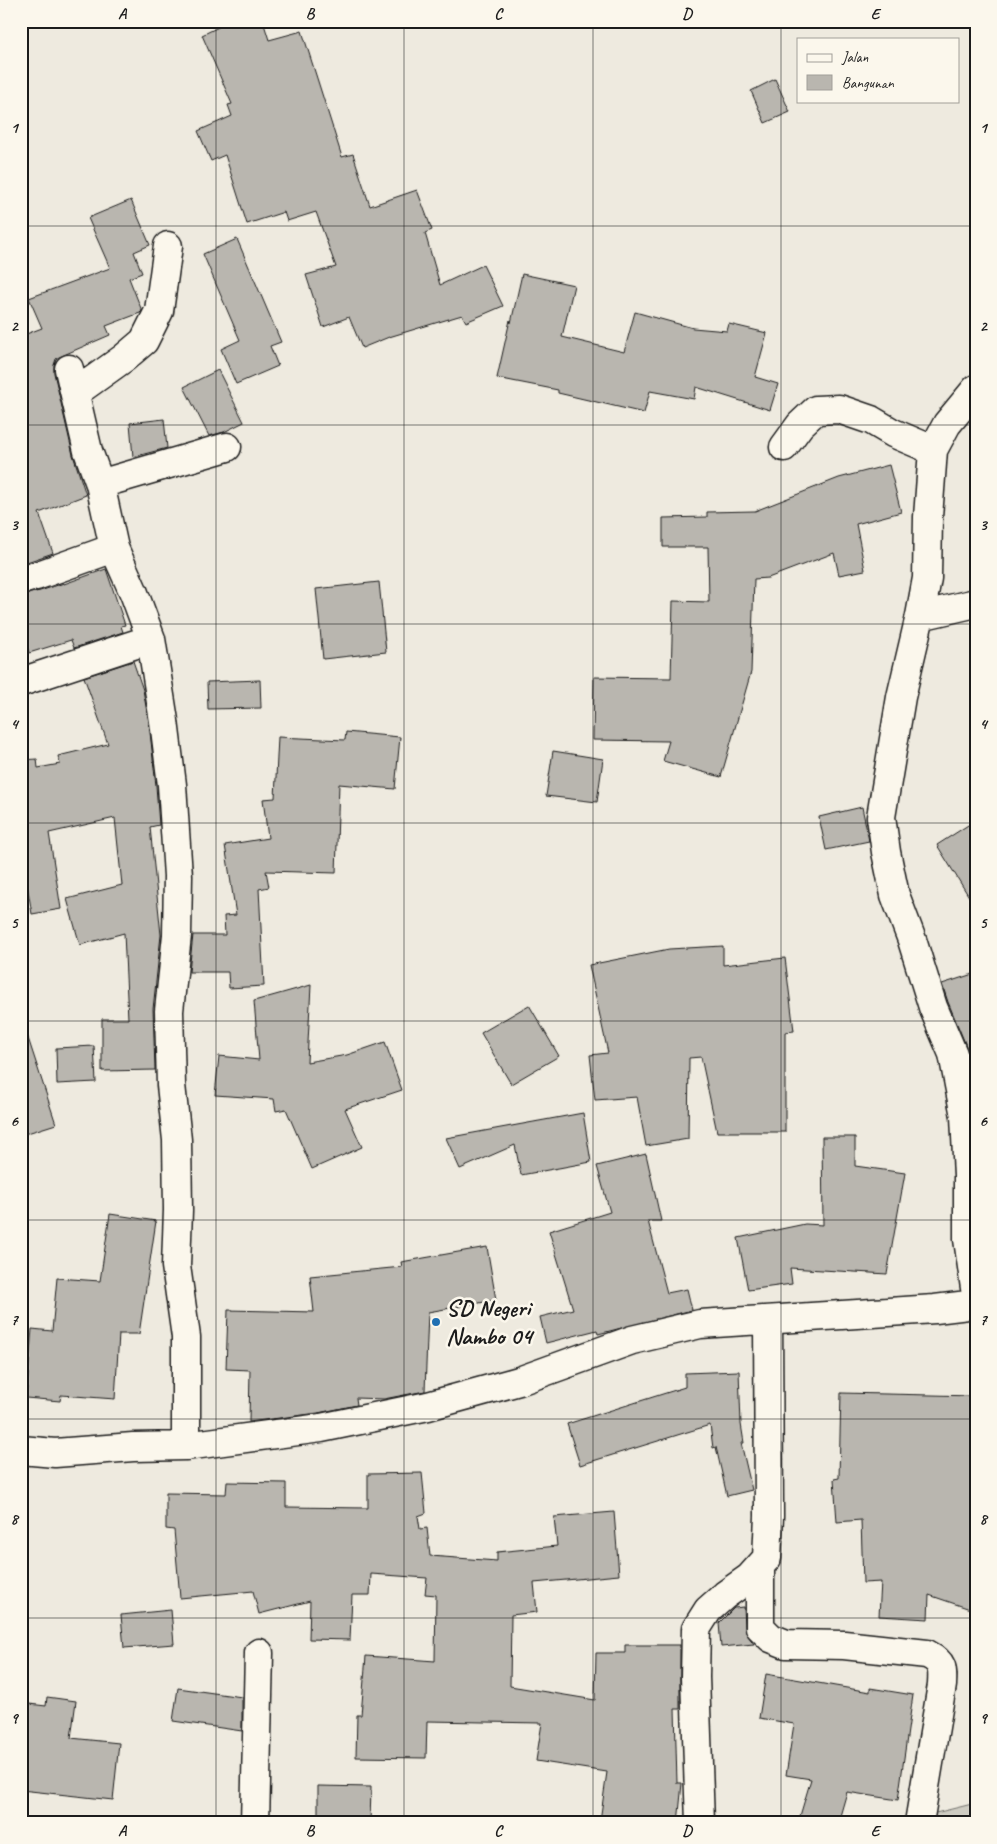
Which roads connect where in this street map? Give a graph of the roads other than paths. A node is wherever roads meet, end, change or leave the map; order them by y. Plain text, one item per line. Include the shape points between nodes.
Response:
1 (168, 246) dead end
2 (976, 389) edge
3 (227, 447) dead end
4 (784, 447) dead end
5 (933, 450) junction
6 (100, 484) junction
7 (114, 548) junction
8 (21, 580) edge
9 (976, 603) edge
10 (920, 616) junction
11 (151, 639) junction
12 (21, 682) edge
13 (976, 1295) edge
14 (976, 1304) edge
15 (768, 1320) junction
16 (186, 1446) junction
17 (21, 1450) edge
18 (760, 1566) junction
19 (259, 1653) dead end
20 (254, 1823) edge
21 (700, 1823) edge
22 (919, 1823) edge

1 - 6 street via 159,311 144,341 124,358 72,381 88,451
2 - 5 street via 947,424
3 - 6 street
4 - 5 street via 816,410 839,408 872,420
5 - 10 street via 927,578
6 - 7 street
7 - 8 street
7 - 11 street
9 - 10 street
10 - 13 street via 901,697 881,817 895,895 933,1007 953,1054 965,1116 968,1239
11 - 12 street
11 - 16 street via 172,785 178,876 170,1020 171,1085 177,1140 176,1266 186,1337
14 - 15 street
15 - 16 street via 700,1324 632,1340 519,1381 428,1406 321,1428
15 - 18 street via 768,1543 767,1558
16 - 17 street via 55,1453
18 - 21 street via 750,1578 708,1610 696,1630
18 - 22 street via 760,1627 771,1638 786,1644 844,1645 927,1654 938,1660 943,1671 942,1685
19 - 20 street

